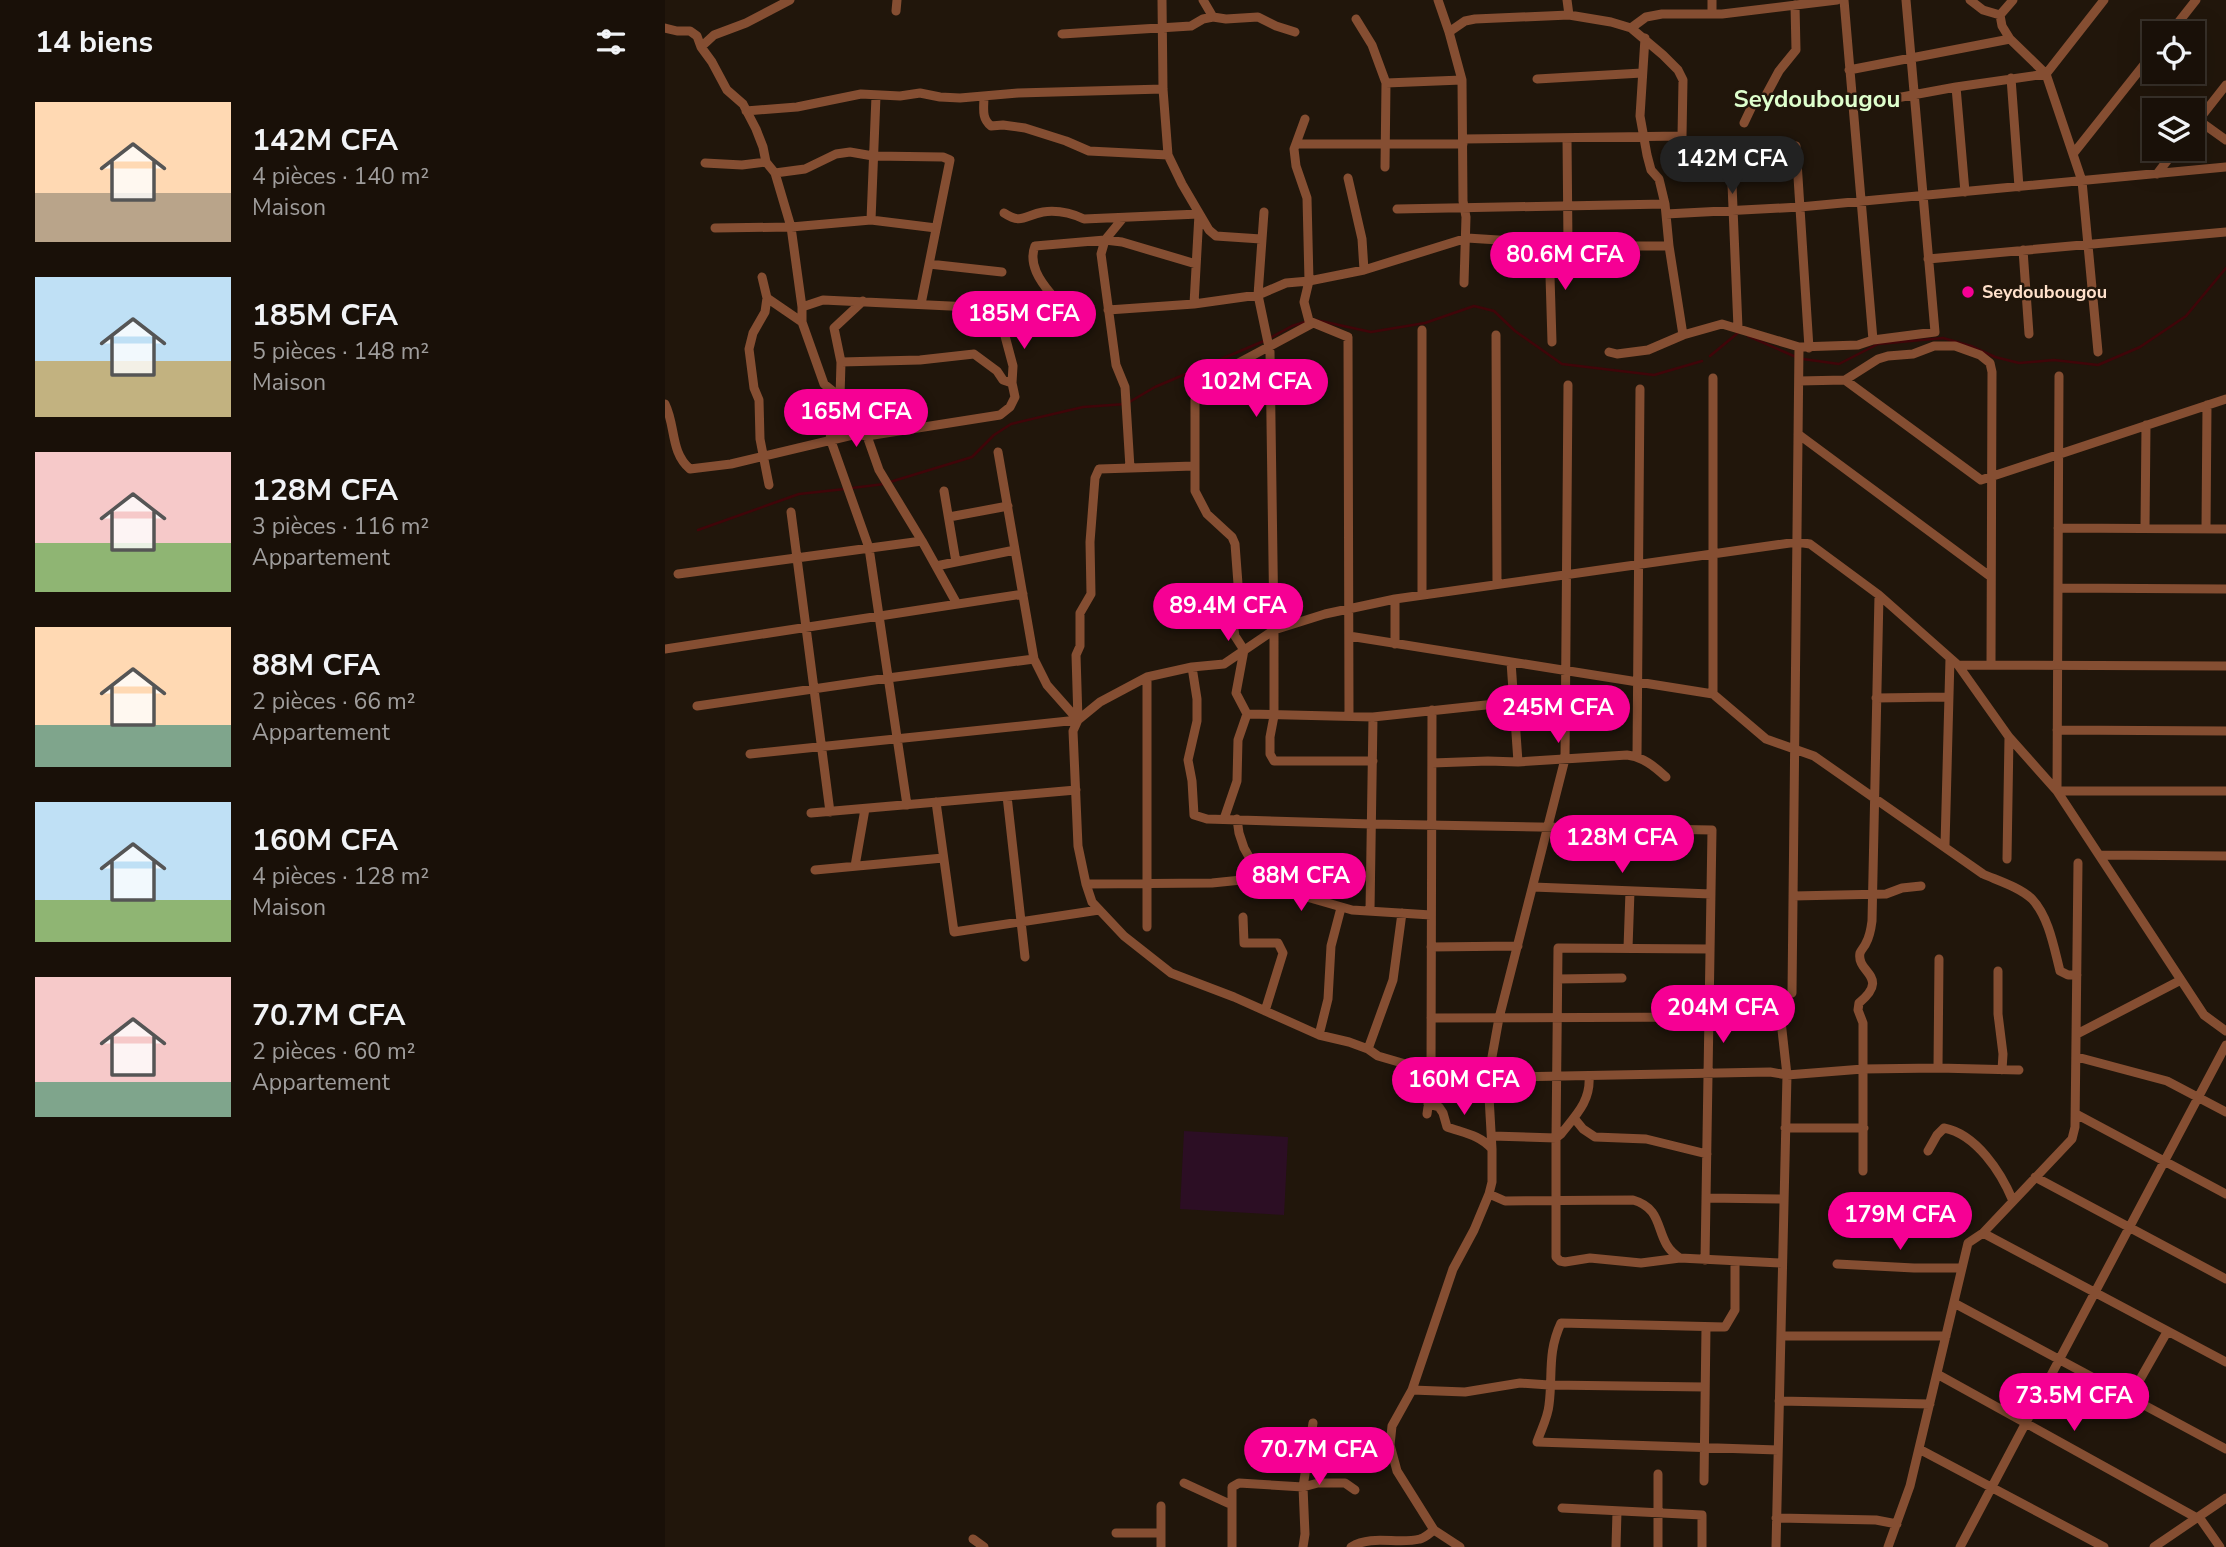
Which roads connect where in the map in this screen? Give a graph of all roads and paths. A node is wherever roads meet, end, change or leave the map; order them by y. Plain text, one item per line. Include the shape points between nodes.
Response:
1 (790, 0) edge
2 (897, 0) edge
3 (1162, 0) edge
4 (1203, 0) edge
5 (1438, 0) edge
6 (1567, 0) edge
7 (1712, 0) edge
8 (1837, 0) edge
9 (1843, 0) edge
10 (1906, 0) edge
11 (1970, 0) edge
12 (2013, 0) edge
13 (2104, 0) edge
14 (2196, 0) edge
15 (1795, 5) junction
16 (897, 11) dead end
17 (1712, 14) junction
18 (1569, 15) junction
19 (2000, 15) junction
20 (1213, 17) junction
21 (1356, 19) dead end
22 (2179, 21) edge
23 (665, 28) edge
24 (1162, 28) junction
25 (1632, 28) junction
26 (1295, 32) dead end
27 (1450, 32) junction
28 (1062, 34) dead end
29 (1644, 38) junction
30 (2010, 39) junction
31 (701, 47) junction
32 (1911, 58) junction
33 (2142, 67) edge
34 (1849, 69) junction
35 (1642, 73) junction
36 (2046, 74) junction
37 (2011, 78) junction
38 (1537, 79) dead end
39 (1462, 80) junction
40 (1386, 83) junction
41 (2226, 85) edge
42 (1956, 87) junction
43 (1163, 89) junction
44 (1914, 94) junction
45 (876, 96) junction
46 (984, 96) junction
47 (1853, 106) junction
48 (746, 111) junction
49 (2205, 112) edge
50 (1305, 119) dead end
51 (1744, 123) dead end
52 (2205, 129) edge
53 (1682, 136) junction
54 (1644, 137) junction
55 (1567, 138) junction
56 (2226, 140) edge
57 (1463, 142) junction
58 (1296, 144) junction
59 (1385, 144) junction
60 (1796, 146) dead end
61 (2073, 154) junction
62 (1168, 155) junction
63 (873, 156) junction
64 (1731, 160) dead end
65 (2167, 161) edge
66 (766, 162) junction
67 (705, 163) dead end
68 (1693, 165) dead end
69 (1385, 167) dead end
70 (2226, 167) edge
71 (775, 173) junction
72 (2157, 174) junction
73 (1348, 178) dead end
74 (2082, 181) junction
75 (2019, 187) junction
76 (1965, 192) junction
77 (1923, 196) junction
78 (1861, 202) junction
79 (1568, 206) junction
80 (1800, 207) junction
81 (1464, 208) junction
82 (1397, 209) dead end
83 (1666, 209) junction
84 (1733, 211) junction
85 (1264, 212) dead end
86 (1004, 214) dead end
87 (1199, 214) junction
88 (1123, 218) junction
89 (871, 220) junction
90 (791, 227) junction
91 (715, 228) dead end
92 (936, 229) junction
93 (2226, 232) edge
94 (1467, 237) junction
95 (1261, 239) junction
96 (1105, 240) junction
97 (1549, 243) junction
98 (1568, 244) junction
99 (2088, 245) junction
100 (1669, 246) junction
101 (2023, 250) junction
102 (1928, 259) junction
103 (929, 264) junction
104 (1196, 264) junction
105 (1364, 270) junction
106 (1002, 272) dead end
107 (762, 277) dead end
108 (1309, 281) junction
109 (1464, 283) dead end
110 (1051, 294) dead end
111 (1258, 295) junction
112 (767, 298) junction
113 (863, 301) junction
114 (921, 304) junction
115 (1194, 304) junction
116 (802, 307) junction
117 (1108, 310) junction
118 (802, 323) junction
119 (1313, 323) junction
120 (1738, 328) junction
121 (1422, 330) dead end
122 (2029, 334) dead end
123 (1496, 335) dead end
124 (1683, 335) junction
125 (1873, 340) junction
126 (1552, 342) dead end
127 (1269, 348) junction
128 (1804, 348) junction
129 (1609, 352) dead end
130 (2098, 352) dead end
131 (841, 362) junction
132 (2059, 376) dead end
133 (1713, 378) dead end
134 (1845, 380) junction
135 (1799, 381) junction
136 (1012, 383) junction
137 (1568, 385) dead end
138 (1640, 389) dead end
139 (840, 397) junction
140 (2226, 399) edge
141 (665, 404) edge
142 (2207, 405) junction
143 (2146, 425) junction
144 (1798, 434) junction
145 (862, 435) junction
146 (831, 441) junction
147 (998, 452) dead end
148 (2059, 454) junction
149 (763, 457) junction
150 (1194, 466) junction
151 (1130, 468) junction
152 (1993, 476) junction
153 (769, 485) dead end
154 (944, 491) dead end
155 (1008, 506) junction
156 (791, 512) dead end
157 (949, 517) junction
158 (2058, 528) junction
159 (2145, 528) junction
160 (2206, 529) junction
161 (2226, 529) edge
162 (922, 541) junction
163 (1797, 542) junction
164 (869, 548) junction
165 (1015, 550) junction
166 (1713, 554) junction
167 (797, 558) junction
168 (956, 562) junction
169 (1639, 564) junction
170 (936, 566) junction
171 (678, 574) dead end
172 (1567, 574) junction
173 (1991, 578) junction
174 (1497, 584) junction
175 (2058, 588) junction
176 (2226, 589) edge
177 (1023, 594) junction
178 (1422, 595) junction
179 (1879, 595) junction
180 (1395, 599) junction
181 (957, 604) junction
182 (1349, 609) junction
183 (879, 616) junction
184 (806, 627) junction
185 (1274, 630) junction
186 (1349, 636) junction
187 (1395, 644) junction
188 (665, 649) edge
189 (1244, 650) junction
190 (1949, 658) junction
191 (1034, 659) junction
192 (1511, 662) junction
193 (1958, 665) junction
194 (1991, 665) junction
195 (2058, 666) junction
196 (2226, 666) edge
197 (1192, 667) junction
198 (1566, 671) junction
199 (1147, 677) junction
200 (888, 678) junction
201 (1638, 682) junction
202 (814, 688) junction
203 (1713, 694) junction
204 (1948, 697) junction
205 (1876, 698) junction
206 (1514, 702) junction
207 (697, 706) dead end
208 (1432, 710) junction
209 (1247, 714) junction
210 (1349, 715) junction
211 (1273, 716) junction
212 (1373, 716) junction
213 (1078, 720) junction
214 (2057, 730) junction
215 (2226, 731) edge
216 (2009, 737) junction
217 (897, 739) junction
218 (821, 746) junction
219 (1795, 749) junction
220 (750, 754) dead end
221 (1637, 757) junction
222 (1565, 759) junction
223 (1373, 761) junction
224 (1518, 762) junction
225 (1432, 763) junction
226 (1666, 777) dead end
227 (1076, 790) junction
228 (2057, 791) junction
229 (2226, 791) edge
230 (1007, 796) junction
231 (1874, 797) junction
232 (936, 802) junction
233 (907, 805) junction
234 (865, 809) junction
235 (830, 812) junction
236 (811, 813) dead end
237 (1224, 819) junction
238 (1237, 819) junction
239 (1371, 824) junction
240 (1431, 824) junction
241 (1548, 826) junction
242 (1945, 845) junction
243 (2099, 855) junction
244 (2226, 856) edge
245 (943, 858) junction
246 (2007, 859) dead end
247 (2078, 863) dead end
248 (855, 866) junction
249 (815, 870) dead end
250 (1261, 878) junction
251 (1086, 884) junction
252 (1147, 884) junction
253 (1921, 886) dead end
254 (1533, 887) junction
255 (1630, 891) junction
256 (1711, 894) junction
257 (1871, 894) junction
258 (1793, 896) junction
259 (1341, 908) junction
260 (1099, 910) junction
261 (1370, 911) junction
262 (1402, 914) junction
263 (1431, 915) junction
264 (1243, 917) dead end
265 (1021, 922) junction
266 (1147, 928) dead end
267 (1518, 946) junction
268 (1431, 947) junction
269 (1628, 948) junction
270 (1710, 949) junction
271 (1025, 957) dead end
272 (1939, 959) dead end
273 (1998, 971) dead end
274 (2077, 975) junction
275 (1622, 978) dead end
276 (1558, 979) junction
277 (2181, 980) junction
278 (1792, 993) dead end
279 (1265, 1011) junction
280 (1709, 1017) junction
281 (1431, 1018) junction
282 (1499, 1018) junction
283 (1557, 1018) junction
284 (1781, 1021) dead end
285 (2226, 1031) edge
286 (2077, 1034) junction
287 (1319, 1035) junction
288 (2226, 1045) edge
289 (1367, 1049) junction
290 (2077, 1057) junction
291 (1938, 1068) junction
292 (1863, 1069) junction
293 (2002, 1070) junction
294 (2019, 1070) dead end
295 (1432, 1072) junction
296 (1708, 1073) junction
297 (1787, 1075) junction
298 (1557, 1076) junction
299 (1589, 1076) junction
300 (1488, 1079) junction
301 (2198, 1098) junction
302 (1428, 1104) junction
303 (2226, 1112) edge
304 (1427, 1114) dead end
305 (2076, 1114) junction
306 (1574, 1118) junction
307 (1785, 1128) junction
308 (1864, 1128) junction
309 (1492, 1136) junction
310 (1556, 1138) junction
311 (1492, 1149) junction
312 (1928, 1151) dead end
313 (1707, 1154) junction
314 (2165, 1160) junction
315 (1863, 1171) dead end
316 (2035, 1177) junction
317 (1489, 1194) junction
318 (2226, 1194) edge
319 (1706, 1198) junction
320 (1784, 1199) junction
321 (1555, 1200) junction
322 (2013, 1201) junction
323 (2129, 1228) junction
324 (1983, 1233) junction
325 (1680, 1258) junction
326 (1705, 1260) junction
327 (1735, 1261) junction
328 (1782, 1263) junction
329 (1837, 1264) dead end
330 (1962, 1268) junction
331 (2226, 1279) edge
332 (2094, 1293) junction
333 (1954, 1303) junction
334 (1706, 1327) junction
335 (2167, 1332) junction
336 (1780, 1336) junction
337 (1946, 1336) junction
338 (2059, 1359) junction
339 (2226, 1362) edge
340 (1937, 1374) junction
341 (1549, 1385) junction
342 (1705, 1387) junction
343 (1412, 1390) junction
344 (2130, 1397) junction
345 (1779, 1401) junction
346 (1930, 1404) junction
347 (1313, 1423) dead end
348 (2026, 1423) junction
349 (1704, 1448) junction
350 (1919, 1449) junction
351 (2226, 1449) edge
352 (1778, 1450) junction
353 (1658, 1474) dead end
354 (1704, 1481) dead end
355 (1184, 1483) dead end
356 (1992, 1486) junction
357 (1303, 1487) junction
358 (1355, 1490) dead end
359 (2226, 1498) edge
360 (1232, 1504) junction
361 (1161, 1506) dead end
362 (1562, 1508) dead end
363 (1617, 1511) junction
364 (1658, 1513) junction
365 (2198, 1517) junction
366 (1776, 1518) junction
367 (1897, 1524) junction
368 (1434, 1530) junction
369 (1161, 1533) junction
370 (1116, 1534) dead end
371 (973, 1539) dead end
372 (1888, 1546) edge
373 (984, 1547) edge
374 (1161, 1547) edge
375 (1232, 1547) edge
376 (1303, 1547) edge
377 (1351, 1547) edge
378 (1460, 1547) edge
379 (1616, 1547) edge
380 (1658, 1547) edge
381 (1702, 1547) edge
382 (1776, 1547) edge
383 (1960, 1547) edge
384 (2104, 1547) edge
385 (2154, 1547) edge
386 (2220, 1547) edge

1 - 31 street via 714,35
2 - 16 street
3 - 24 street
4 - 20 street
5 - 27 street
6 - 18 street
7 - 17 street
8 - 15 street
9 - 34 street
10 - 32 street
11 - 19 street
12 - 19 street
13 - 36 street
14 - 22 street
15 - 17 street
15 - 51 street via 1796,50 1765,97 1754,102
17 - 25 street via 1662,14 1646,17
18 - 25 street
18 - 27 street via 1475,19
19 - 30 street
20 - 24 street via 1191,26
20 - 26 street via 1258,17
21 - 40 street
23 - 31 street via 690,31
24 - 28 street
24 - 43 street
25 - 29 street
27 - 39 street
29 - 35 street
29 - 53 street via 1683,80
30 - 32 street
30 - 36 street
31 - 48 street
32 - 34 street
32 - 44 street
33 - 61 street
34 - 47 street
35 - 38 street
35 - 54 street
36 - 37 street
36 - 61 street
37 - 42 street
37 - 75 street
39 - 40 street
39 - 57 street
40 - 59 street
41 - 49 street
42 - 44 street
42 - 76 street
43 - 46 street
43 - 62 street
44 - 47 street
44 - 77 street
45 - 46 street
45 - 48 street via 861,94 797,107
45 - 63 street
46 - 62 street via 983,114 991,126 1025,128 1089,151
47 - 78 street
48 - 66 street
50 - 58 street
52 - 56 street
53 - 54 street
53 - 68 street
54 - 55 street
54 - 83 street
55 - 57 street
55 - 79 street
57 - 59 street
57 - 81 street
58 - 59 street
58 - 108 street via 1296,166 1307,198
59 - 69 street
60 - 80 street
61 - 74 street
62 - 87 street
63 - 71 street via 851,152 805,169
63 - 89 street
63 - 92 street via 950,160
64 - 84 street
65 - 72 street
66 - 67 street
66 - 71 street
70 - 72 street
71 - 90 street
72 - 74 street
73 - 105 street
74 - 75 street
74 - 99 street
75 - 76 street
76 - 77 street
77 - 78 street
77 - 102 street
78 - 80 street
78 - 125 street
79 - 81 street
79 - 83 street
79 - 98 street
80 - 84 street
80 - 128 street
81 - 82 street
81 - 94 street
83 - 84 street
83 - 100 street
84 - 120 street
85 - 95 street
86 - 88 street via 1013,219 1041,212 1071,213 1084,219
87 - 88 street
87 - 95 street via 1216,236
87 - 104 street
88 - 96 street
89 - 90 street
89 - 92 street
90 - 91 street
90 - 116 street
92 - 103 street
93 - 99 street
94 - 97 street
94 - 105 street
94 - 109 street
95 - 111 street
96 - 104 street
96 - 110 street via 1035,246 1037,274
96 - 117 street via 1101,254
97 - 98 street
97 - 126 street
98 - 100 street
99 - 101 street
99 - 130 street
100 - 124 street
101 - 102 street
101 - 122 street
102 - 125 street via 1935,332
103 - 106 street
103 - 114 street
104 - 115 street
105 - 108 street
107 - 112 street
108 - 111 street via 1279,285
108 - 119 street via 1304,302
111 - 115 street
111 - 127 street
112 - 118 street
112 - 149 street via 749,349
113 - 114 street
113 - 116 street via 823,300
113 - 131 street via 834,328
114 - 136 street via 1002,311
115 - 117 street
116 - 118 street
117 - 151 street via 1115,365 1125,387
118 - 139 street via 824,384
119 - 127 street
119 - 182 street via 1348,337
120 - 124 street via 1722,324
120 - 128 street
121 - 178 street
123 - 174 street
124 - 129 street via 1649,350
125 - 128 street
127 - 150 street via 1203,382 1195,400
127 - 185 street
128 - 135 street
131 - 136 street via 974,354
131 - 139 street
132 - 148 street
133 - 166 street
134 - 135 street
134 - 152 street via 1982,480
134 - 152 street via 1878,359 1934,346 1955,346 1980,355 1990,363 1992,372
135 - 144 street
136 - 145 street via 1015,397 1000,415
137 - 172 street
138 - 169 street
139 - 145 street
139 - 146 street via 828,410
140 - 142 street
141 - 149 street via 676,450 689,469
142 - 143 street
142 - 160 street
143 - 148 street
143 - 159 street
144 - 163 street
144 - 173 street
145 - 146 street
145 - 162 street
146 - 149 street
146 - 164 street
147 - 155 street
148 - 152 street
148 - 158 street
149 - 153 street
150 - 151 street
150 - 189 street via 1195,491 1207,514 1235,544 1238,584 1233,624
151 - 213 street via 1099,469 1095,478 1091,594 1080,614 1076,655
152 - 173 street
154 - 157 street
155 - 157 street
155 - 165 street
156 - 167 street
157 - 168 street
158 - 159 street
158 - 175 street
159 - 160 street
160 - 161 street
162 - 164 street
162 - 170 street
163 - 166 street
163 - 179 street via 1810,544
163 - 219 street
164 - 167 street
164 - 183 street
165 - 168 street
165 - 177 street
166 - 169 street
166 - 203 street
167 - 171 street
167 - 184 street
168 - 170 street
169 - 172 street
169 - 201 street
170 - 181 street
172 - 174 street
172 - 198 street
173 - 194 street
174 - 178 street
175 - 176 street
175 - 195 street
177 - 181 street
177 - 191 street
178 - 180 street
179 - 190 street
179 - 205 street
180 - 182 street
180 - 187 street
181 - 183 street
182 - 185 street
182 - 186 street
183 - 184 street
183 - 200 street
184 - 188 street
184 - 202 street
185 - 189 street
185 - 211 street
186 - 187 street
186 - 210 street
187 - 192 street
189 - 197 street via 1224,664
189 - 209 street via 1236,693
190 - 193 street
190 - 204 street
191 - 200 street
191 - 213 street via 1047,685
192 - 198 street
192 - 206 street
193 - 194 street
193 - 216 street
194 - 195 street
195 - 196 street
195 - 214 street
197 - 199 street
197 - 237 street via 1197,721 1188,760 1194,816
198 - 201 street
198 - 222 street
199 - 213 street via 1100,702
199 - 252 street
200 - 202 street
200 - 217 street
201 - 203 street
201 - 221 street
202 - 207 street
202 - 218 street
203 - 219 street via 1766,739
204 - 205 street
204 - 242 street
205 - 231 street
206 - 208 street
206 - 224 street
208 - 212 street
208 - 225 street
209 - 211 street
209 - 237 street via 1238,740 1237,781
210 - 211 street
210 - 212 street
211 - 223 street via 1270,754 1275,761
212 - 223 street
213 - 217 street
213 - 227 street via 1073,731
214 - 215 street
214 - 228 street
216 - 228 street
216 - 246 street
217 - 218 street
217 - 233 street
218 - 220 street
218 - 235 street
219 - 231 street via 1814,756
219 - 258 street
221 - 222 street
221 - 226 street
222 - 224 street
222 - 241 street
223 - 239 street
224 - 225 street
225 - 240 street
227 - 230 street
227 - 251 street via 1078,846
228 - 229 street
228 - 243 street
230 - 232 street
230 - 265 street
231 - 242 street
231 - 257 street
232 - 233 street
232 - 245 street
233 - 234 street
234 - 235 street
234 - 248 street
235 - 236 street
237 - 238 street
238 - 239 street
238 - 250 street via 1244,848
239 - 240 street
239 - 261 street
240 - 241 street
240 - 263 street
241 - 254 street
241 - 256 street via 1712,830
242 - 274 street via 1983,874 2030,897 2040,909 2060,971
243 - 244 street
243 - 277 street
245 - 248 street
245 - 265 street via 954,932
247 - 274 street
248 - 249 street
250 - 252 street
250 - 259 street via 1272,887
251 - 252 street
251 - 260 street
252 - 266 street
253 - 257 street
254 - 255 street
254 - 267 street
255 - 256 street
255 - 269 street
256 - 270 street
257 - 258 street
257 - 292 street via 1870,934 1860,952 1872,980 1858,1010 1863,1023
258 - 278 street
259 - 261 street
259 - 287 street
260 - 265 street
260 - 279 street via 1123,936 1171,972
261 - 262 street
262 - 263 street
262 - 289 street via 1392,980
263 - 268 street
264 - 279 street via 1244,943 1278,943 1283,953
265 - 271 street
267 - 268 street
267 - 282 street
268 - 281 street
269 - 270 street
269 - 276 street via 1558,947
270 - 280 street
272 - 291 street
273 - 293 street
274 - 286 street
275 - 276 street
276 - 283 street
277 - 285 street via 2204,1016
277 - 286 street
279 - 287 street
280 - 283 street
280 - 296 street
281 - 282 street
281 - 295 street
282 - 283 street
282 - 300 street
283 - 298 street
284 - 297 street
286 - 290 street
287 - 289 street
288 - 301 street
289 - 295 street
290 - 301 street via 2167,1081
290 - 305 street
291 - 292 street
291 - 293 street
292 - 297 street
292 - 308 street
293 - 294 street
295 - 300 street
295 - 302 street
296 - 297 street
296 - 299 street
296 - 313 street
297 - 307 street
298 - 299 street
298 - 300 street
298 - 310 street
299 - 306 street via 1587,1098
300 - 309 street
301 - 303 street
301 - 314 street
302 - 304 street
302 - 311 street via 1439,1107 1447,1127 1473,1135
305 - 314 street
305 - 316 street via 2072,1139
306 - 310 street
306 - 313 street via 1595,1137 1646,1139
307 - 308 street
307 - 320 street
308 - 315 street
309 - 310 street
309 - 311 street
310 - 321 street
311 - 317 street
312 - 322 street via 1944,1128 1959,1130 1996,1169
313 - 319 street
314 - 318 street
314 - 323 street
316 - 322 street
316 - 323 street
317 - 321 street via 1505,1201
317 - 343 street via 1453,1269
319 - 320 street
319 - 326 street
320 - 328 street
321 - 325 street via 1645,1203 1670,1252
321 - 325 street via 1556,1257 1560,1261 1590,1258 1641,1263
322 - 324 street
323 - 331 street
323 - 332 street
324 - 330 street via 1968,1243
324 - 332 street
325 - 326 street
326 - 327 street
327 - 328 street
327 - 334 street via 1732,1317 1725,1327
328 - 336 street
329 - 330 street
330 - 333 street
332 - 335 street
332 - 338 street
333 - 337 street
333 - 338 street
334 - 341 street via 1561,1323 1553,1340
334 - 342 street
335 - 339 street
335 - 344 street
336 - 337 street
336 - 345 street
337 - 340 street
338 - 344 street
338 - 348 street
340 - 346 street
340 - 348 street
341 - 342 street
341 - 343 street via 1520,1383 1465,1392
341 - 349 street via 1549,1407 1537,1442
342 - 349 street
343 - 368 street via 1392,1426 1390,1445 1397,1471
344 - 351 street
345 - 346 street
345 - 352 street
346 - 350 street
347 - 357 street
348 - 356 street
348 - 365 street
349 - 352 street
349 - 354 street
350 - 356 street
350 - 367 street
352 - 366 street
353 - 364 street
355 - 360 street
356 - 383 street
356 - 384 street
357 - 358 street via 1345,1483
357 - 360 street via 1239,1483 1232,1487
357 - 376 street
359 - 365 street
360 - 375 street
361 - 369 street
362 - 363 street
363 - 364 street
363 - 379 street
364 - 380 street
364 - 381 street via 1702,1515
365 - 385 street
365 - 386 street
366 - 367 street
366 - 382 street
367 - 372 street
368 - 377 street via 1421,1539 1374,1539
368 - 378 street
369 - 370 street
369 - 374 street
371 - 373 street

